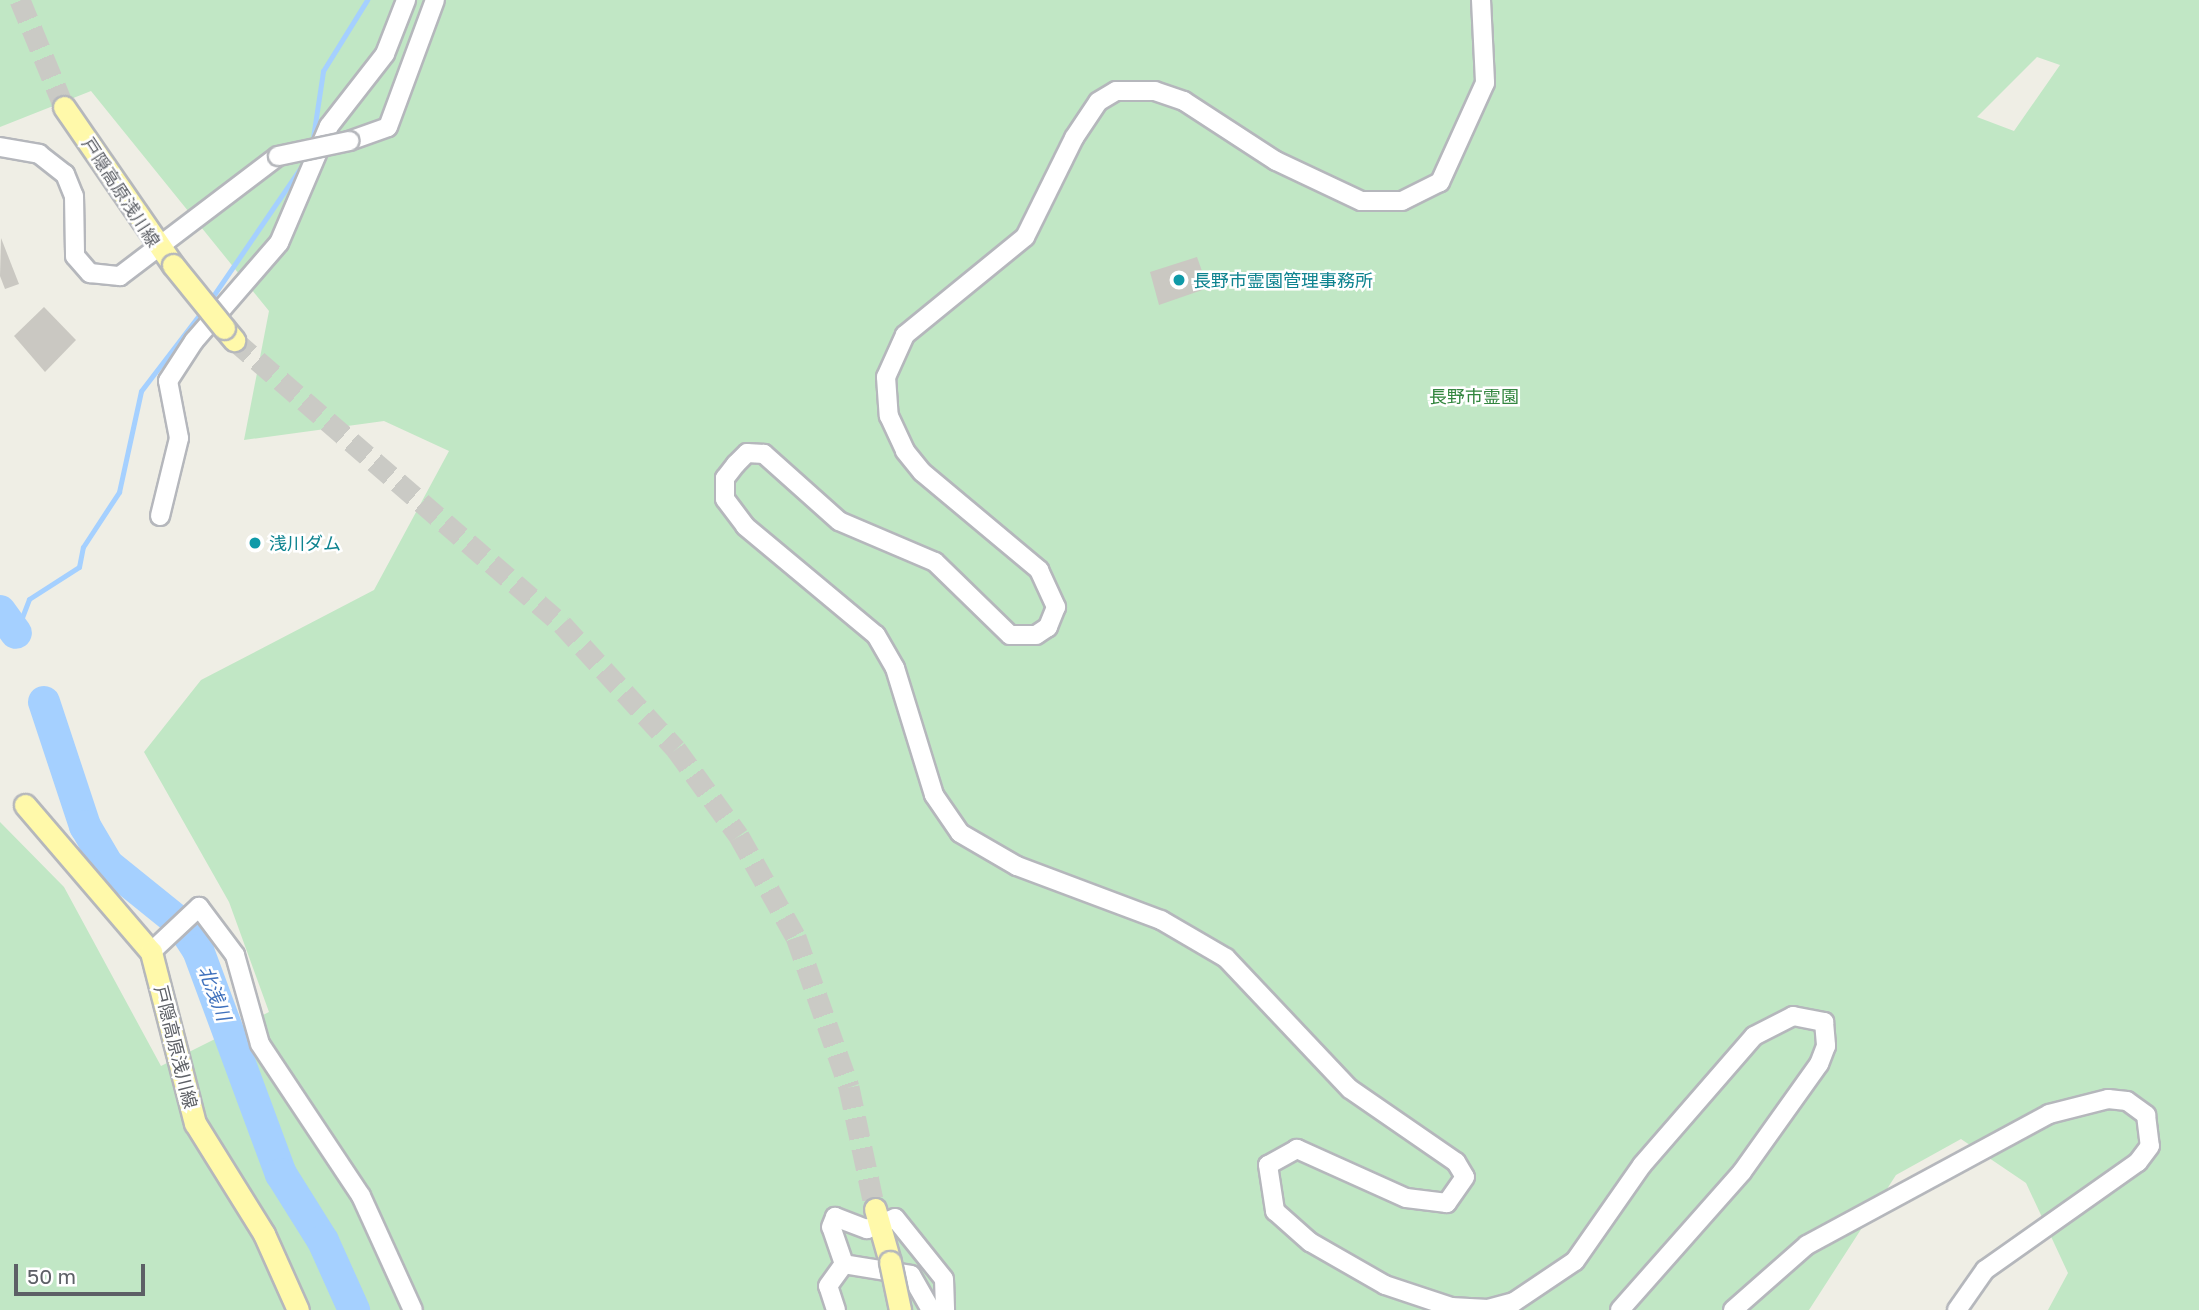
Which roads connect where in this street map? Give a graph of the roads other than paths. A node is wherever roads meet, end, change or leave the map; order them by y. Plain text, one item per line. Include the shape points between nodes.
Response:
1 (406, 0) edge
2 (435, 0) edge
3 (1481, 0) edge
4 (64, 107) tunnel mouth
5 (0, 147) edge
6 (157, 249) junction
7 (229, 334) tunnel mouth
8 (160, 516) dead end
9 (26, 804) dead end
10 (151, 952) junction
11 (877, 1216) junction
12 (844, 1264) junction
13 (298, 1310) edge
14 (414, 1310) edge
15 (836, 1310) edge
16 (901, 1310) edge
17 (931, 1310) edge
18 (945, 1310) edge
19 (1620, 1310) edge
20 (1733, 1310) edge
21 (1957, 1310) edge

1 - 8 street via 385,54 329,126 279,243 194,341 168,381 179,438
2 - 6 street, bridge via 388,127 349,141 278,156
3 - 19 street via 1485,83 1440,182 1402,201 1361,201 1276,161 1184,100 1155,91 1116,91 1098,102 1074,138 1025,237 905,335 886,377 889,416 922,472 1039,570 1056,607 1042,631 1010,635 935,562 839,521 764,454 747,453 736,464 725,478 725,499 745,526 876,635 895,668 934,795 960,833 1017,866 1161,920 1226,958 1350,1089 1456,1162 1465,1177 1447,1203 1406,1198 1297,1149 1268,1165 1275,1211 1310,1242 1385,1284 1451,1307 1488,1309 1514,1302 1575,1261 1642,1165 1754,1035 1793,1016 1824,1022 1826,1046 1819,1064 1742,1172
4 - 6 main road, 戸隠高原浅川線
5 - 6 street via 39,154 65,174 74,196 75,256 90,273 121,276
6 - 7 main road, 戸隠高原浅川線, bridge
9 - 10 main road, 戸隠高原浅川線
10 - 13 main road, 戸隠高原浅川線 via 195,1123 264,1234
10 - 14 street via 199,907 235,955 260,1044 361,1196
11 - 12 street via 867,1229 835,1217 831,1227
11 - 16 main road, bridge
11 - 18 street via 895,1219 944,1279
12 - 15 street via 828,1286
12 - 17 street via 911,1275
20 - 21 street via 1807,1245 2049,1114 2108,1099 2127,1101 2146,1115 2150,1146 2138,1162 1985,1270

